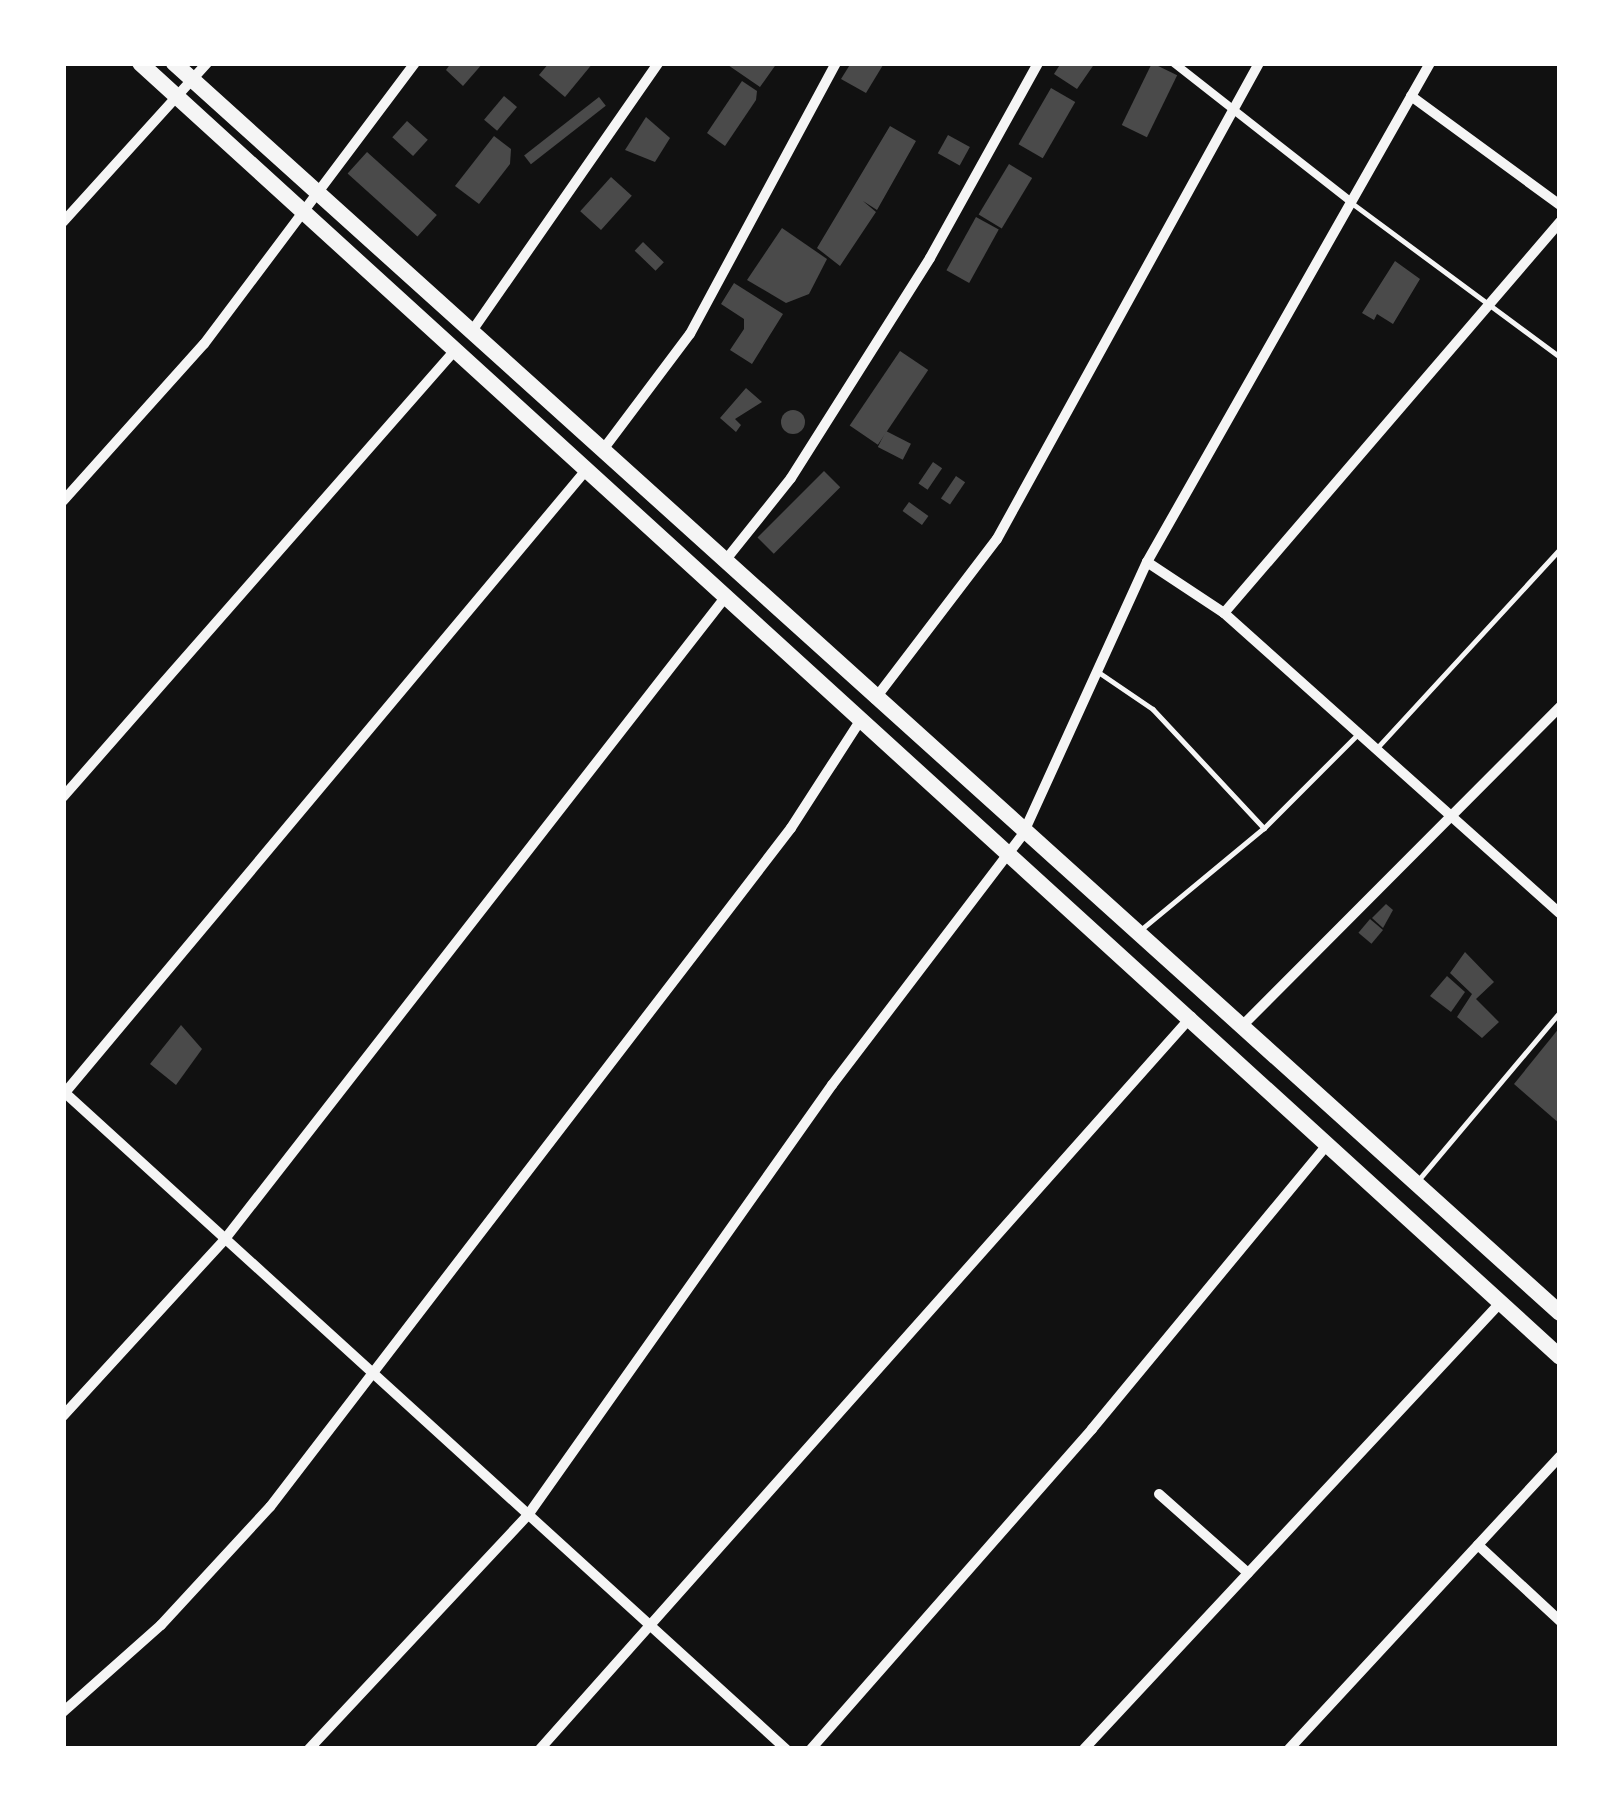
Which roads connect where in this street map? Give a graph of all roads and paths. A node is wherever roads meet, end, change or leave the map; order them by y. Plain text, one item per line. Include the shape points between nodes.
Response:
1 (140, 63) edge
2 (174, 63) edge
3 (207, 63) edge
4 (415, 63) edge
5 (658, 63) edge
6 (836, 63) edge
7 (1039, 63) edge
8 (1174, 63) edge
9 (1259, 63) edge
10 (1430, 63) edge
11 (192, 80) junction
12 (177, 96) junction
13 (1411, 96) junction
14 (1235, 112) junction
15 (316, 193) junction
16 (1350, 201) junction
17 (1560, 205) edge
18 (303, 211) junction
19 (63, 222) edge
20 (1560, 222) edge
21 (1486, 303) junction
22 (472, 332) junction
23 (456, 349) junction
24 (1560, 357) edge
25 (602, 451) junction
26 (587, 469) junction
27 (63, 501) edge
28 (684, 525) junction
29 (668, 543) junction
30 (1560, 549) edge
31 (724, 562) junction
32 (1147, 562) junction
33 (727, 596) junction
34 (1224, 613) junction
35 (1100, 674) junction
36 (875, 699) junction
37 (1560, 707) edge
38 (862, 718) junction
39 (1360, 732) junction
40 (1377, 748) junction
41 (63, 797) edge
42 (1453, 817) junction
43 (1264, 828) junction
44 (1023, 834) junction
45 (1010, 853) junction
46 (1560, 913) edge
47 (1134, 935) junction
48 (1560, 1012) edge
49 (1191, 1017) junction
50 (1239, 1030) junction
51 (64, 1093) edge
52 (1329, 1143) junction
53 (1413, 1186) junction
54 (225, 1239) junction
55 (1501, 1302) junction
56 (1560, 1313) edge
57 (1560, 1357) edge
58 (373, 1373) junction
59 (63, 1416) edge
60 (1560, 1456) edge
61 (1159, 1494) dead end
62 (528, 1515) junction
63 (1478, 1545) junction
64 (1248, 1573) junction
65 (1560, 1621) edge
66 (654, 1630) junction
67 (63, 1712) edge
68 (309, 1749) edge
69 (540, 1749) edge
70 (786, 1749) edge
71 (811, 1749) edge
72 (1084, 1749) edge
73 (1288, 1749) edge

1 - 12 main road
2 - 11 main road
3 - 11 street
4 - 15 street
5 - 22 street
6 - 25 street via 690,334
7 - 31 street via 791,478
8 - 14 street
9 - 14 street
10 - 13 street
11 - 12 street
11 - 15 main road
12 - 18 main road
12 - 19 street
13 - 16 street
13 - 17 street
14 - 16 street
14 - 36 street via 1097,346 997,539
15 - 18 street
15 - 22 main road
16 - 21 lane
16 - 32 street
18 - 23 main road
18 - 27 street via 205,344
20 - 21 street
21 - 24 lane
21 - 34 street
22 - 25 main road
23 - 26 main road
23 - 41 street
25 - 28 main road
26 - 29 main road
26 - 51 street
28 - 29 main road
28 - 31 main road
29 - 33 main road
30 - 40 lane
31 - 36 main road
32 - 34 street
32 - 35 street
33 - 38 main road
33 - 54 street
34 - 39 street
35 - 43 lane via 1153,709
35 - 44 street
36 - 44 main road
37 - 42 street
38 - 45 main road
38 - 58 street via 790,827
39 - 40 street
39 - 43 lane
40 - 42 street
42 - 46 street
42 - 50 street
43 - 47 lane
44 - 45 street
44 - 47 main road
45 - 49 main road
45 - 62 street via 832,1085
47 - 50 main road
48 - 53 lane
49 - 52 main road
49 - 66 street
50 - 53 main road
51 - 54 street
52 - 55 main road
52 - 71 street
53 - 56 main road
54 - 58 street
54 - 59 street
55 - 57 main road
55 - 64 street
58 - 62 street
58 - 67 street via 254,1524 161,1624
60 - 63 street
61 - 64 street
62 - 66 street
62 - 68 street
63 - 65 street
63 - 73 street
64 - 72 street
66 - 69 street
66 - 70 street

